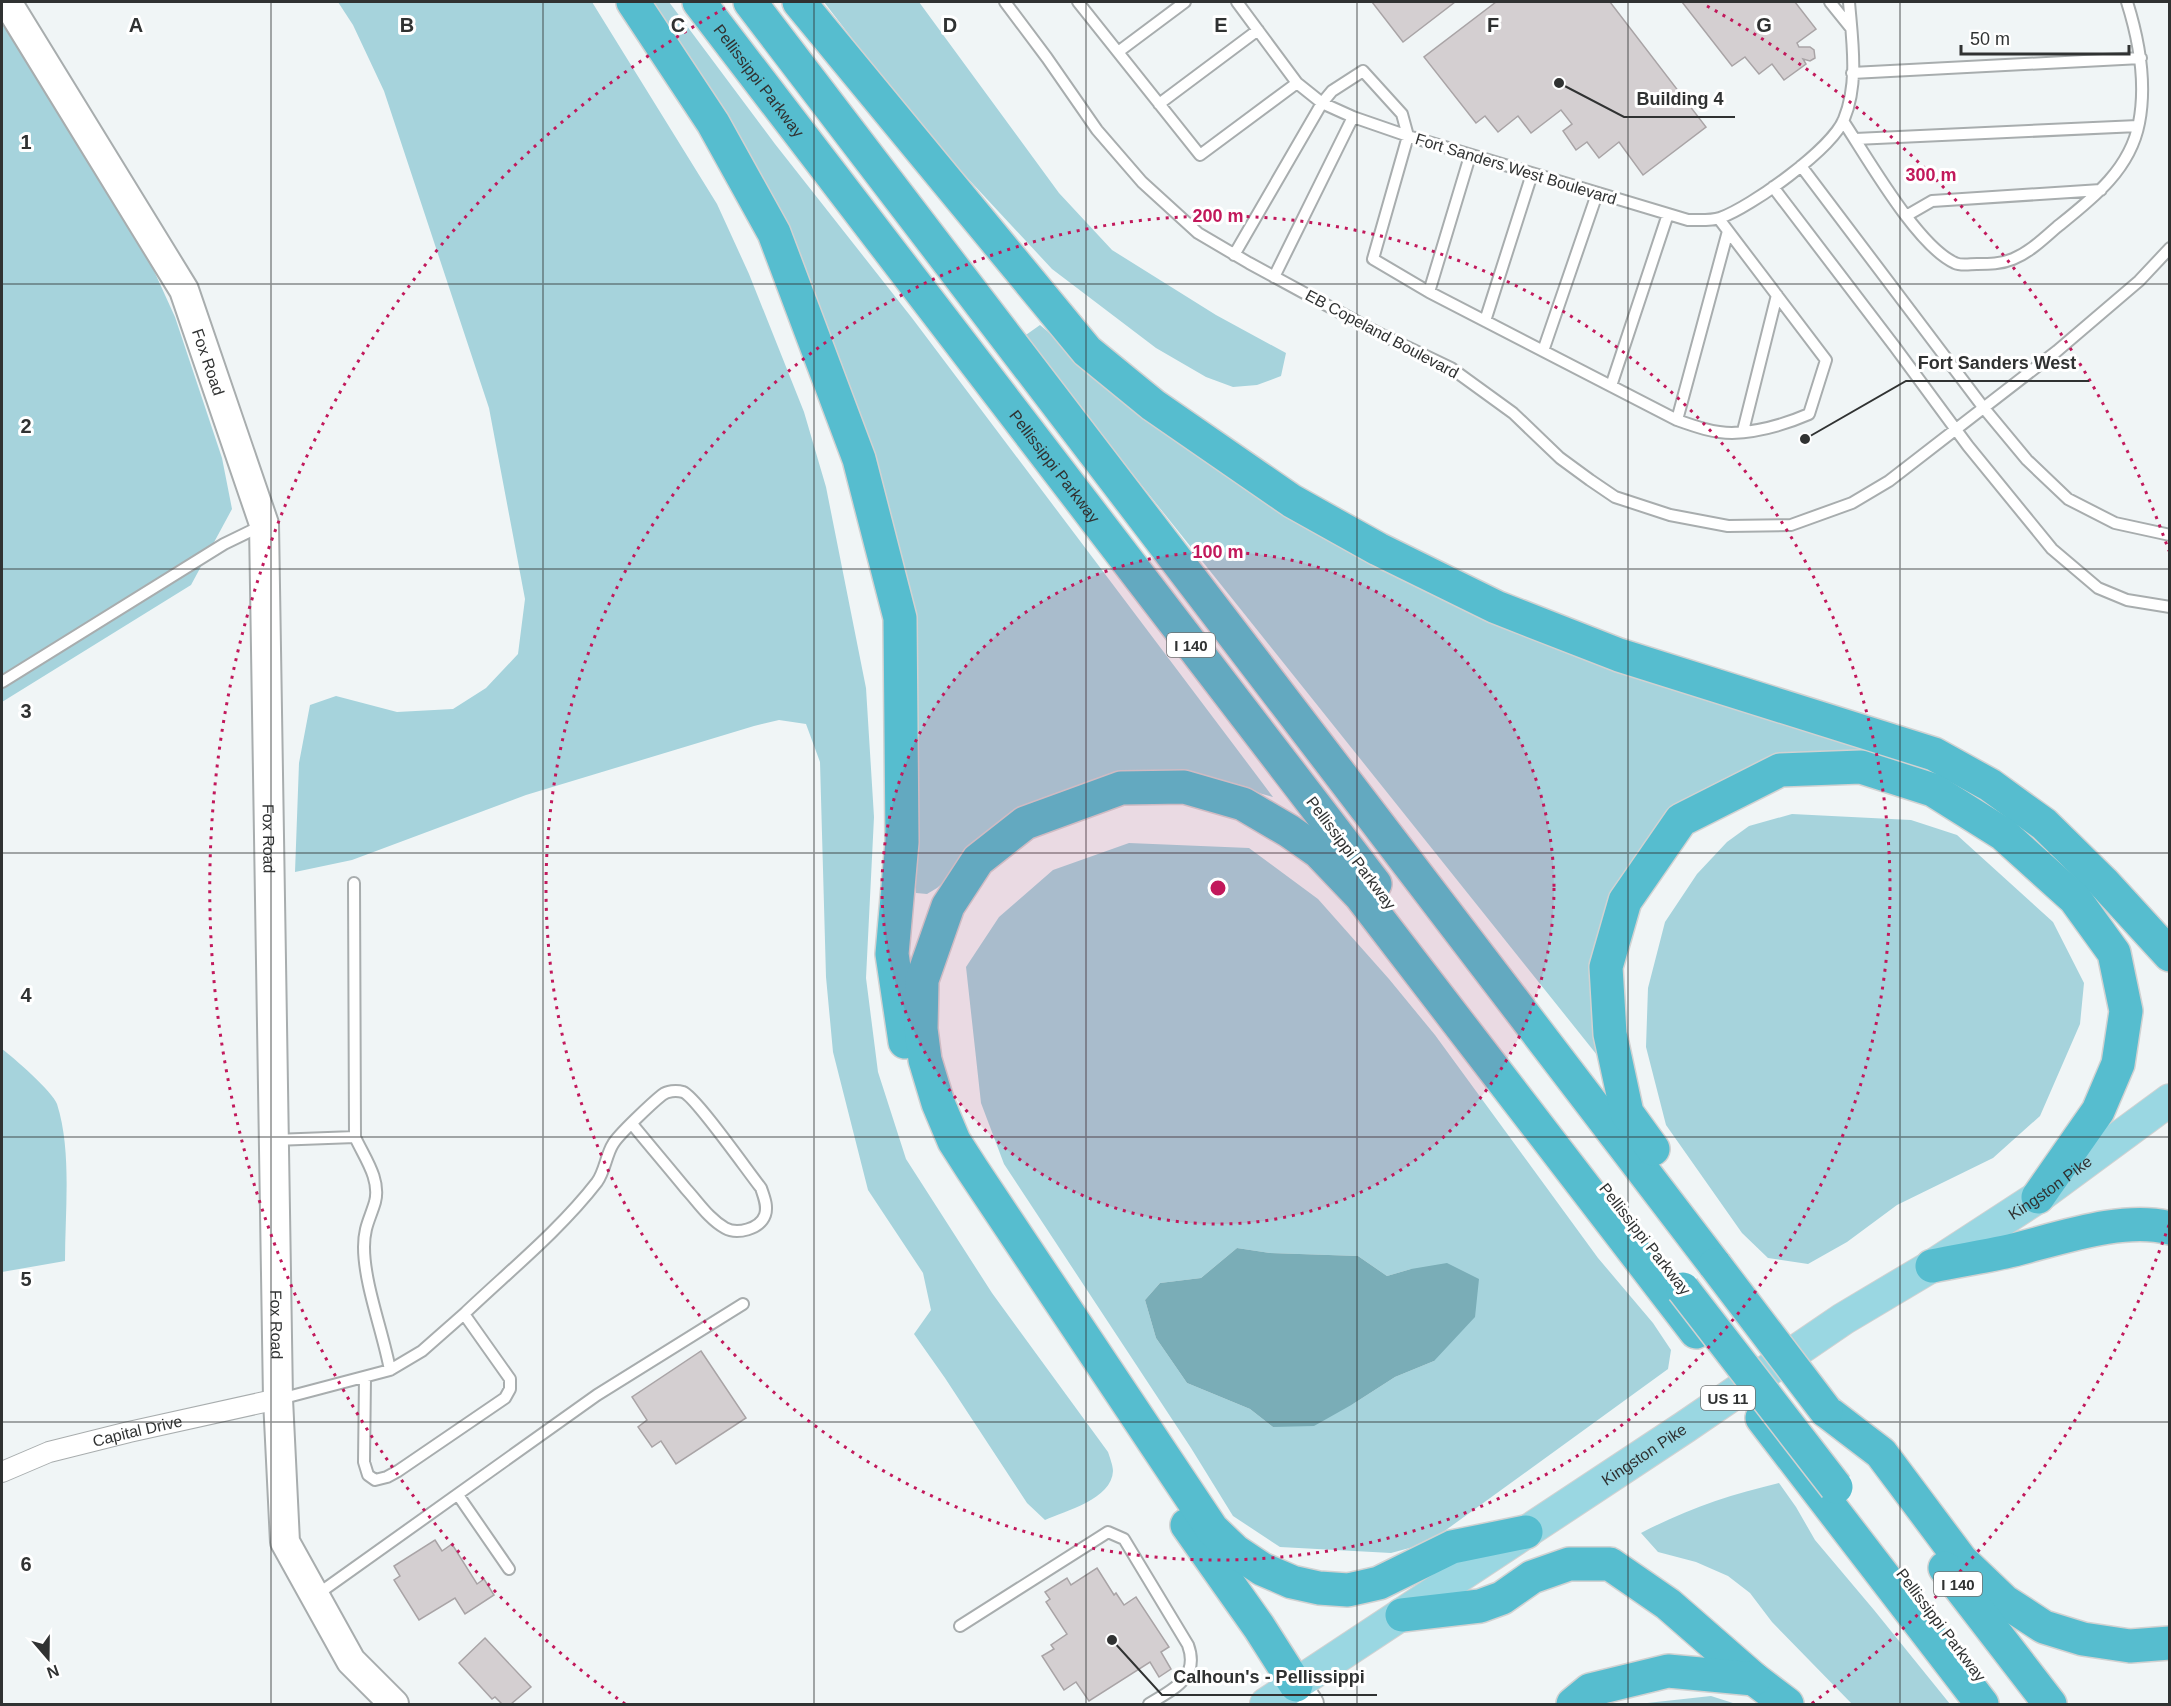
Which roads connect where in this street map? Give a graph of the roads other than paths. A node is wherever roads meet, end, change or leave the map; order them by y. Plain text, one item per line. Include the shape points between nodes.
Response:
1 (7, 2) edge
2 (633, 2) edge
3 (699, 2) edge
4 (750, 2) edge
5 (799, 2) edge
6 (1005, 2) edge
7 (1079, 2) edge
8 (1185, 2) edge
9 (1237, 2) edge
10 (1830, 2) edge
11 (1849, 2) edge
12 (2127, 2) edge
13 (1851, 28) junction
14 (1258, 30) junction
15 (1118, 52) junction
16 (2141, 58) junction
17 (1852, 73) junction
18 (1297, 82) junction
19 (1322, 103) junction
20 (1159, 104) junction
21 (1353, 117) junction
22 (1844, 121) junction
23 (2138, 126) junction
24 (1408, 136) junction
25 (1855, 139) junction
26 (1470, 156) junction
27 (1801, 166) junction
28 (1532, 174) junction
29 (1773, 187) junction
30 (2101, 190) junction
31 (1598, 194) junction
32 (1668, 214) junction
33 (1906, 216) junction
34 (1719, 219) junction
35 (1728, 231) junction
36 (2169, 248) edge
37 (1234, 255) junction
38 (1274, 277) junction
39 (1430, 292) junction
40 (1777, 295) junction
41 (1485, 321) junction
42 (1544, 351) junction
43 (1611, 386) junction
44 (1983, 407) junction
45 (1677, 420) junction
46 (1955, 429) junction
47 (1743, 431) junction
48 (264, 524) junction
49 (2169, 535) edge
50 (2169, 607) edge
51 (2, 682) edge
52 (354, 883) dead end
53 (2169, 955) edge
54 (2169, 1100) edge
55 (632, 1124) junction
56 (355, 1137) junction
57 (274, 1140) junction
58 (2038, 1197) junction
59 (2169, 1228) edge
60 (1715, 1265) junction
61 (1932, 1266) junction
62 (743, 1304) dead end
63 (464, 1314) junction
64 (390, 1370) junction
65 (365, 1377) junction
66 (278, 1400) junction
67 (1874, 1459) junction
68 (3, 1468) edge
69 (458, 1495) junction
70 (1526, 1532) junction
71 (509, 1569) dead end
72 (315, 1596) junction
73 (1402, 1615) junction
74 (960, 1626) dead end
75 (2169, 1643) edge
76 (1754, 1679) junction
77 (1302, 1695) edge
78 (394, 1704) edge
79 (1149, 1704) edge
80 (1266, 1704) edge
81 (1573, 1704) edge
82 (1787, 1704) edge
83 (1982, 1704) edge
84 (2001, 1704) edge
85 (2050, 1704) edge

1 - 48 street, Fox Road via 184,291
2 - 77 highway via 713,123 774,233 859,459 900,618 902,842 892,954 907,1056 948,1155 1188,1527
3 - 84 highway, Pellissippi Parkway / I 140, bridge
4 - 60 highway, I 140
5 - 53 highway via 1087,351 1154,405 1292,501 1378,549 1496,606 1619,655 1934,754 1990,784 2044,824
6 - 37 lane, EB Copeland Boulevard via 1097,130 1142,182 1198,233
7 - 15 lane
8 - 15 lane
9 - 14 lane
10 - 13 lane
11 - 13 lane, Fort Sanders West Boulevard
12 - 16 lane
13 - 17 lane, Fort Sanders West Boulevard
14 - 18 lane
14 - 20 lane
15 - 20 lane
16 - 17 lane
16 - 23 lane
17 - 22 lane, Fort Sanders West Boulevard
18 - 19 lane
18 - 20 lane via 1200,155
19 - 21 lane
19 - 24 lane, Fort Sanders West Boulevard via 1332,91 1363,71 1402,114
19 - 37 lane
21 - 24 lane
21 - 38 lane
22 - 25 lane
22 - 27 lane, Fort Sanders West Boulevard
23 - 25 lane
23 - 30 lane via 2128,154
24 - 26 lane, Fort Sanders West Boulevard
24 - 39 lane via 1373,259
25 - 33 lane
26 - 28 lane, Fort Sanders West Boulevard
26 - 39 lane
27 - 29 lane, Fort Sanders West Boulevard
27 - 44 lane
28 - 31 lane, Fort Sanders West Boulevard
28 - 41 lane
29 - 34 lane, Fort Sanders West Boulevard
29 - 46 lane
30 - 33 lane via 1932,201
30 - 33 lane via 2024,254 1995,263 1958,264 1945,258
31 - 32 lane, Fort Sanders West Boulevard
31 - 42 lane
32 - 34 lane, Fort Sanders West Boulevard via 1688,220
32 - 43 lane
34 - 35 lane
35 - 40 lane
35 - 45 lane
36 - 44 lane, EB Copeland Boulevard via 2139,281
37 - 38 lane, EB Copeland Boulevard
38 - 46 lane, EB Copeland Boulevard via 1451,368 1512,412 1560,458 1590,480 1616,497 1670,515 1728,526 1791,525 1852,503 1889,481
39 - 41 lane
40 - 47 lane
40 - 47 lane via 1826,360 1809,414
41 - 42 lane
42 - 43 lane
43 - 45 lane
44 - 46 lane, EB Copeland Boulevard
44 - 49 lane via 2027,460 2068,499 2115,523
45 - 47 lane via 1731,433
46 - 50 lane via 2052,549 2098,588 2127,600
48 - 51 lane via 224,544
48 - 57 street, Fox Road
52 - 56 lane
54 - 58 main road, Kingston Pike / US 11
55 - 55 lane via 664,1093 687,1093 761,1188 765,1216 749,1229 726,1229 708,1215
55 - 63 lane via 613,1143 599,1179 557,1226
56 - 57 lane
56 - 64 lane via 377,1189 366,1222 364,1247
57 - 66 street, Fox Road
58 - 60 highway via 2098,1111 2118,1064 2126,1011 2114,954 2075,899 2051,877 2003,834 1933,790 1861,767 1780,770 1681,820 1625,901 1606,967 1610,1034 1627,1113 1709,1229
58 - 61 main road, Kingston Pike / US 11
59 - 61 highway via 2123,1224
60 - 67 highway, I 140, bridge via 1826,1411
61 - 70 main road, Kingston Pike / US 11 via 1843,1318
62 - 69 lane via 597,1395
63 - 64 lane via 423,1351
63 - 65 lane via 510,1379 510,1389 505,1398 398,1471 375,1480 364,1462
64 - 65 lane
65 - 66 lane
66 - 68 street, Capital Drive via 61,1449
66 - 72 street, Fox Road via 285,1542
67 - 75 highway via 1961,1560 2004,1601 2044,1627 2083,1639 2130,1646
67 - 85 highway, I 140
69 - 71 lane
69 - 72 lane
70 - 73 main road, Kingston Pike / US 11
70 - 83 highway via 1452,1547 1379,1583 1348,1590 1292,1582 1262,1569 1212,1529 954,1141 925,1060 922,980 948,906 978,860 1025,823 1121,788 1184,787 1243,804 1319,852 1360,895
72 - 78 street, Fox Road via 351,1661
73 - 76 highway via 1480,1606 1502,1598 1532,1577 1569,1563 1610,1564 1668,1604
73 - 77 main road, Kingston Pike / US 11
74 - 79 lane via 1108,1532 1124,1539 1193,1657 1186,1680
76 - 81 highway via 1668,1671 1590,1690
76 - 82 highway
77 - 80 main road, Kingston Pike / US 11

